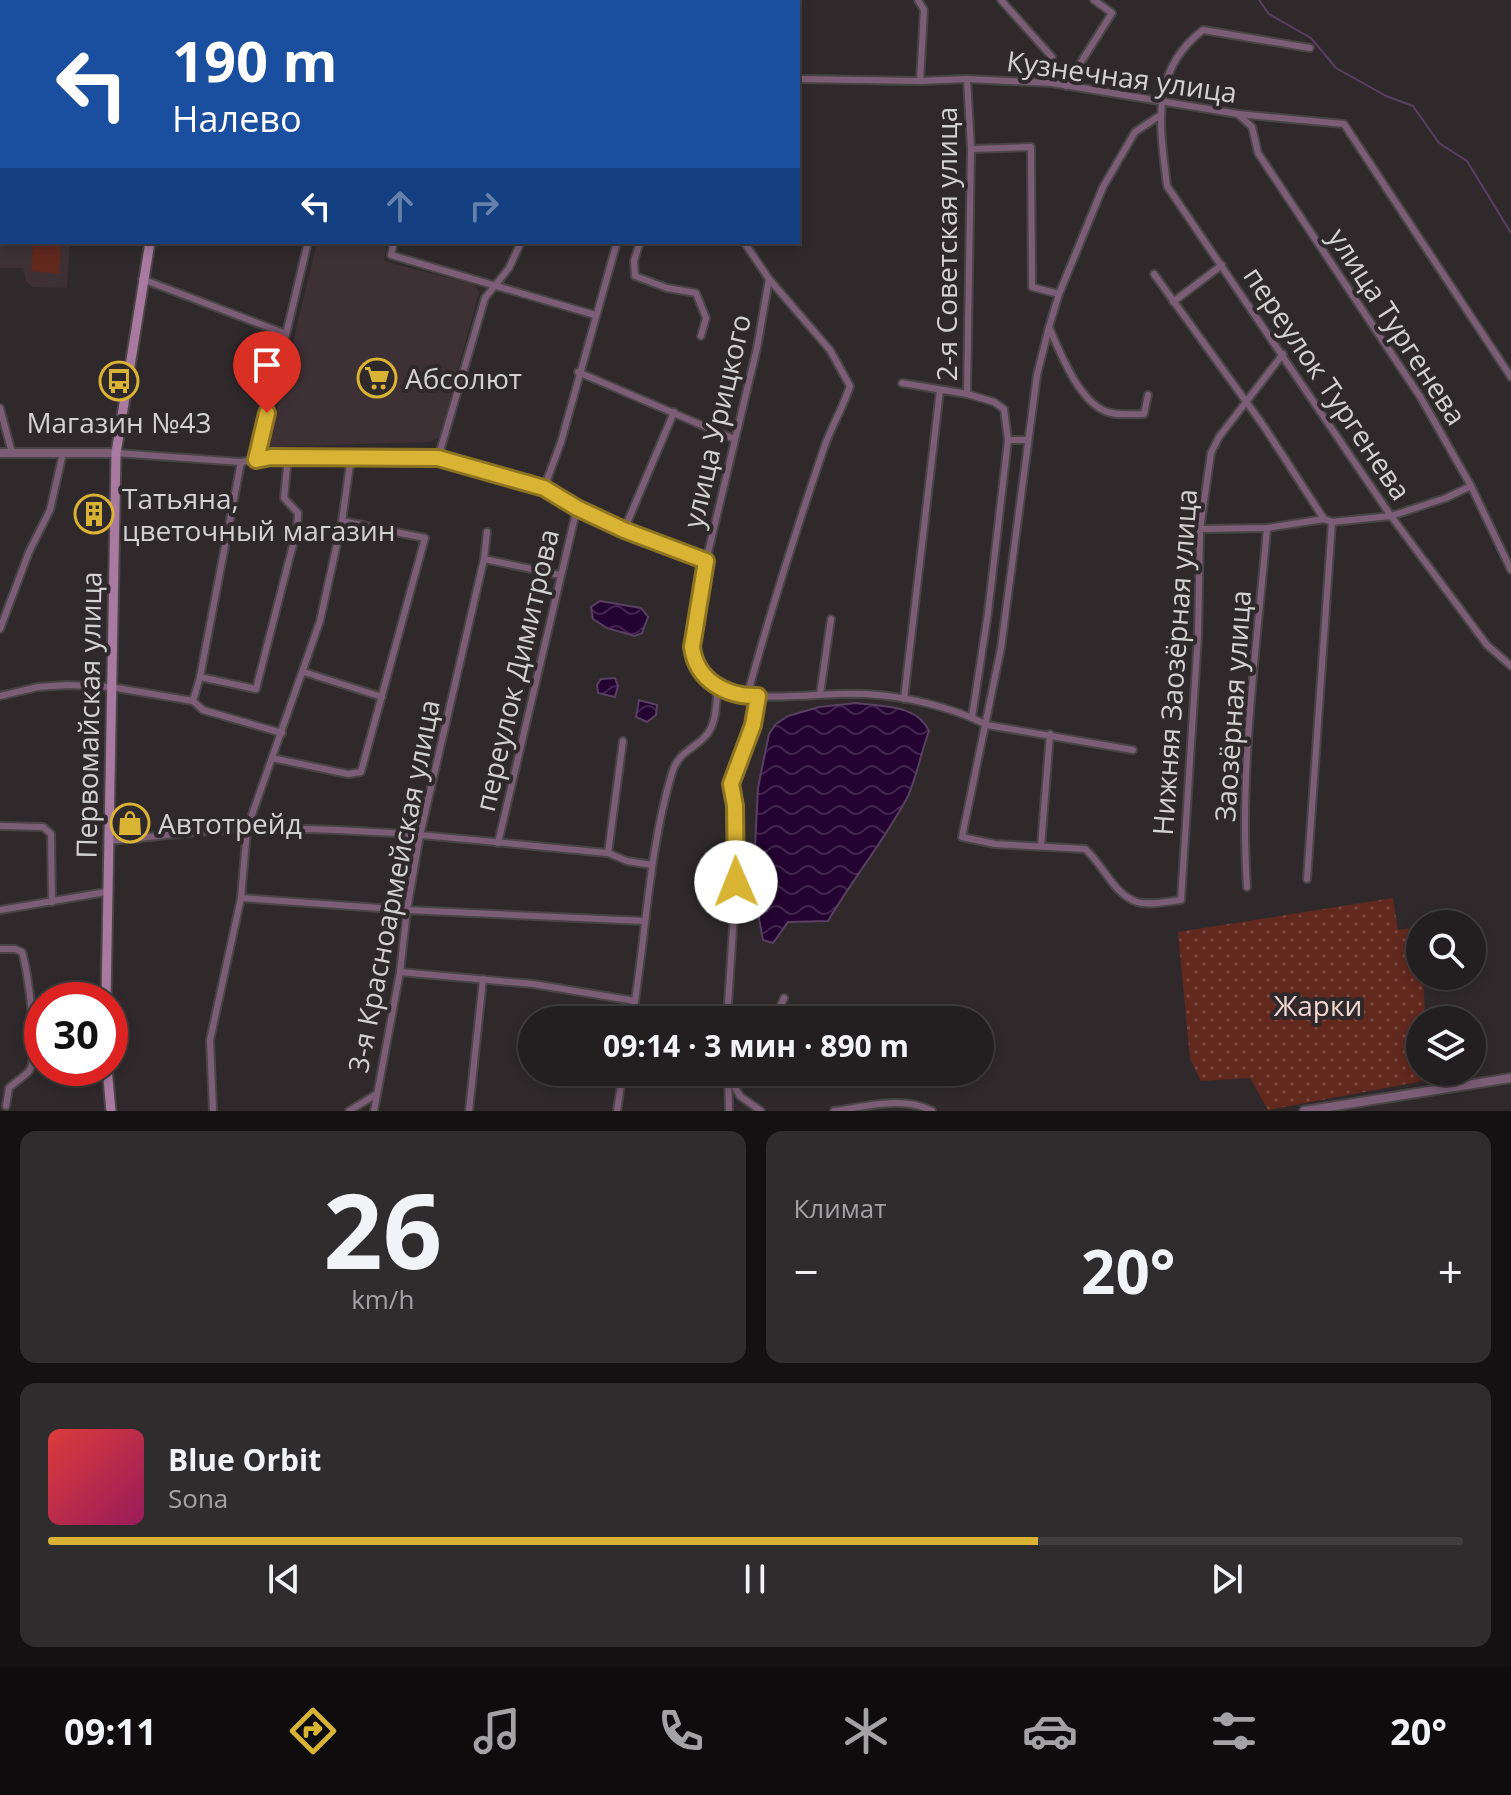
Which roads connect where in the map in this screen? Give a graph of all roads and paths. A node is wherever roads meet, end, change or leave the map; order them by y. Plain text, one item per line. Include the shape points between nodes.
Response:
1 (918, 0) edge
2 (1001, 0) edge
3 (1094, 0) edge
4 (1310, 48) dead end
5 (800, 79) edge
6 (967, 79) junction
7 (920, 81) junction
8 (1052, 83) junction
9 (1066, 86) junction
10 (1160, 101) junction
11 (1238, 114) junction
12 (1159, 116) junction
13 (971, 149) junction
14 (150, 244) edge
15 (308, 244) edge
16 (394, 244) edge
17 (520, 244) edge
18 (616, 244) edge
19 (639, 244) edge
20 (745, 244) edge
21 (1222, 265) junction
22 (1154, 274) dead end
23 (142, 279) junction
24 (769, 279) junction
25 (496, 284) junction
26 (1059, 294) junction
27 (1173, 302) junction
28 (595, 315) junction
29 (1049, 327) junction
30 (286, 334) junction
31 (701, 336) dead end
32 (1283, 354) junction
33 (578, 372) junction
34 (1511, 377) edge
35 (902, 383) dead end
36 (940, 390) junction
37 (967, 394) junction
38 (1148, 395) dead end
39 (1245, 402) junction
40 (0, 408) edge
41 (674, 412) junction
42 (734, 439) junction
43 (1008, 440) junction
44 (1028, 440) junction
45 (0, 453) edge
46 (12, 453) junction
47 (63, 453) junction
48 (116, 453) junction
49 (288, 457) junction
50 (351, 457) junction
51 (438, 458) junction
52 (256, 460) junction
53 (241, 462) junction
54 (1471, 486) junction
55 (544, 488) junction
56 (577, 508) junction
57 (1391, 516) junction
58 (1328, 520) junction
59 (342, 521) junction
60 (1267, 528) junction
61 (1200, 529) junction
62 (624, 530) junction
63 (487, 532) dead end
64 (484, 559) junction
65 (706, 561) junction
66 (1511, 570) edge
67 (560, 575) junction
68 (831, 619) dead end
69 (0, 629) edge
70 (1511, 666) edge
71 (304, 672) junction
72 (200, 677) junction
73 (718, 686) junction
74 (111, 687) junction
75 (820, 694) junction
76 (0, 696) edge
77 (747, 696) junction
78 (758, 696) junction
79 (382, 697) junction
80 (904, 699) junction
81 (193, 701) junction
82 (972, 717) junction
83 (987, 725) junction
84 (282, 733) junction
85 (1050, 734) junction
86 (623, 741) dead end
87 (1133, 750) dead end
88 (272, 758) junction
89 (0, 826) edge
90 (247, 829) junction
91 (420, 835) junction
92 (108, 841) junction
93 (498, 843) junction
94 (1041, 846) junction
95 (608, 853) junction
96 (652, 865) junction
97 (1307, 879) dead end
98 (1247, 887) dead end
99 (106, 892) junction
100 (241, 898) junction
101 (52, 902) junction
102 (0, 910) edge
103 (407, 910) junction
104 (644, 921) junction
105 (0, 949) edge
106 (400, 972) junction
107 (483, 979) junction
108 (28, 982) edge
109 (106, 982) edge
110 (784, 998) dead end
111 (635, 1001) junction
112 (634, 1006) edge
113 (728, 1006) edge
114 (781, 1006) edge
115 (24, 1075) edge
116 (1511, 1078) edge
117 (109, 1086) edge
118 (621, 1086) edge
119 (728, 1086) edge
120 (734, 1086) edge
121 (376, 1094) junction
122 (6, 1106) dead end
123 (111, 1111) edge
124 (213, 1111) edge
125 (349, 1111) edge
126 (374, 1111) edge
127 (469, 1111) edge
128 (617, 1111) edge
129 (729, 1111) edge
130 (761, 1111) edge
131 (834, 1111) edge
132 (932, 1111) edge
133 (1304, 1111) edge

1 - 7 street via 924,10
2 - 8 street via 1052,57
3 - 9 street via 1112,13
4 - 10 street, переулок Тургенева via 1203,30 1171,68
5 - 7 street, Кузнечная улица
6 - 7 street, Кузнечная улица
6 - 8 street, Кузнечная улица
6 - 13 street, 2-я Советская улица
8 - 9 street, Кузнечная улица
9 - 10 street, Кузнечная улица
10 - 11 street, Кузнечная улица
10 - 12 street, переулок Тургенева
11 - 34 street, Кузнечная улица via 1344,124
11 - 54 street, улица Тургенева via 1252,127 1258,153 1421,398
12 - 21 street, переулок Тургенева via 1167,186
12 - 26 street via 1135,132 1103,187
13 - 26 street via 1031,147 1032,287
13 - 37 street, 2-я Советская улица
14 - 23 main road, Первомайская улица
15 - 30 street
16 - 25 street via 391,255
17 - 25 street
18 - 28 street
19 - 31 street via 635,276 696,293 706,318
20 - 24 street
21 - 27 street
21 - 32 street, переулок Тургенева
22 - 27 street
23 - 30 street
23 - 48 main road, Первомайская улица
24 - 42 street, улица Урицкого
24 - 77 street via 830,350 850,386 814,478
25 - 28 street
25 - 51 street via 485,298
26 - 29 street
27 - 39 street
28 - 33 street
29 - 38 street via 1087,398 1103,411 1144,414
29 - 44 street
30 - 52 street
32 - 39 street, Нижняя Заозёрная улица
32 - 57 street, переулок Тургенева
33 - 41 street
33 - 55 street
35 - 36 street
36 - 37 street
36 - 80 street
37 - 43 street, 2-я Советская улица via 1004,409
39 - 58 street
39 - 61 street, Нижняя Заозёрная улица via 1211,453
40 - 46 street
41 - 42 street
41 - 62 street
42 - 65 street, улица Урицкого
43 - 44 street
43 - 82 street, 2-я Советская улица
44 - 83 street
45 - 46 street
46 - 47 street
47 - 48 street
47 - 69 street via 50,510
48 - 53 street
48 - 74 main road, Первомайская улица
49 - 50 street
49 - 52 street
49 - 72 street via 284,498 298,513 297,529 256,689
50 - 51 street
50 - 59 street
51 - 55 street
52 - 53 street
53 - 72 street
54 - 57 street
54 - 66 street, улица Тургенева
55 - 56 street
56 - 62 street
56 - 67 street, переулок Димитрова
57 - 58 street
57 - 70 street, переулок Тургенева via 1487,645
58 - 60 street
58 - 97 street
59 - 71 street
59 - 79 street via 425,538
60 - 61 street
60 - 98 street, Заозёрная улица via 1247,775
61 - 94 street, Нижняя Заозёрная улица via 1181,900 1137,902 1119,890 1085,849
62 - 65 street
63 - 64 street, 3-я Красноармейская улица
64 - 67 street
64 - 91 street, 3-я Красноармейская улица
65 - 73 street, улица Урицкого via 692,647 699,672
67 - 93 street, переулок Димитрова
68 - 75 street
71 - 79 street
71 - 84 street
72 - 81 street
73 - 77 street
73 - 96 street via 708,733 683,752 673,769
74 - 76 street via 38,687
74 - 81 street
74 - 92 main road, Первомайская улица
75 - 78 street
75 - 80 street
77 - 78 street
78 - 113 street via 731,784 736,882
79 - 88 street via 361,772
80 - 82 street
81 - 84 street via 203,710
82 - 83 street
83 - 85 street
83 - 94 street via 962,837
84 - 88 street
85 - 87 street
85 - 94 street
86 - 95 street
88 - 90 street
89 - 101 street via 43,827 51,834
90 - 91 street
90 - 92 street
90 - 100 street
91 - 93 street
91 - 103 street, 3-я Красноармейская улица
92 - 99 main road, Первомайская улица
93 - 95 street
95 - 96 street
96 - 104 street
99 - 101 street
99 - 109 main road, Первомайская улица
100 - 103 street
100 - 124 street via 210,1040
101 - 102 street
103 - 104 street
103 - 106 street, 3-я Красноармейская улица
104 - 111 street
105 - 108 street via 22,952
106 - 107 street
106 - 121 street, 3-я Красноармейская улица
107 - 111 street
107 - 127 street
110 - 114 street
111 - 112 street
115 - 122 street via 9,1088
116 - 133 street
117 - 123 main road
118 - 128 street
119 - 129 street
120 - 130 street
121 - 125 street
121 - 126 street, 3-я Красноармейская улица
131 - 132 street via 902,1103

